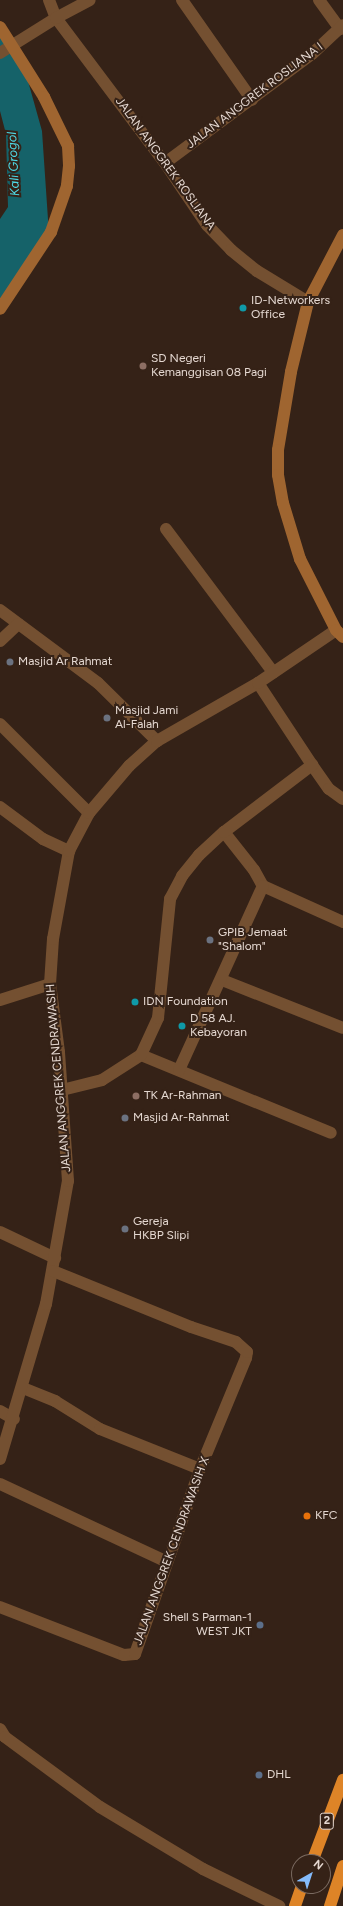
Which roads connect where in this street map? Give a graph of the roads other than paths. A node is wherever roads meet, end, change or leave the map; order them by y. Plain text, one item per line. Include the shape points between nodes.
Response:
1 (49, 0) edge
2 (90, 0) edge
3 (182, 0) edge
4 (319, 0) edge
5 (56, 18) junction
6 (0, 27) edge
7 (341, 27) edge
8 (6, 49) edge
9 (252, 100) junction
10 (165, 163) junction
11 (343, 235) edge
12 (308, 302) junction
13 (0, 309) edge
14 (166, 529) dead end
15 (0, 610) edge
16 (18, 624) junction
17 (340, 633) edge
18 (0, 642) edge
19 (273, 672) junction
20 (258, 683) junction
21 (0, 724) edge
22 (157, 741) junction
23 (312, 765) junction
24 (343, 799) edge
25 (0, 807) edge
26 (89, 813) junction
27 (224, 832) junction
28 (69, 851) junction
29 (263, 886) junction
30 (343, 922) edge
31 (222, 980) junction
32 (50, 984) junction
33 (0, 1000) edge
34 (343, 1028) edge
35 (141, 1055) junction
36 (179, 1070) junction
37 (62, 1090) junction
38 (331, 1132) dead end
39 (0, 1232) edge
40 (56, 1258) junction
41 (53, 1271) junction
42 (23, 1388) junction
43 (0, 1411) edge
44 (14, 1419) junction
45 (0, 1459) edge
46 (200, 1469) junction
47 (0, 1484) edge
48 (167, 1562) junction
49 (0, 1607) edge
50 (2, 1734) edge
51 (343, 1780) edge
52 (315, 1854) edge
53 (343, 1866) edge
54 (299, 1894) edge
55 (279, 1906) edge
56 (295, 1906) edge
57 (330, 1906) edge

1 - 5 street, JALAN ANGGREK ROSLIANA
2 - 5 street
3 - 9 street
4 - 7 street
5 - 8 street
5 - 10 street, JALAN ANGGREK ROSLIANA
6 - 8 street
7 - 9 street, JALAN ANGGREK ROSLIANA I via 312,54
8 - 13 street via 44,97 68,146 69,166 67,186 51,232
9 - 10 street, JALAN ANGGREK ROSLIANA I
10 - 12 street, JALAN ANGGREK ROSLIANA via 207,225 231,250 257,272
11 - 12 street
12 - 17 street via 279,442 278,475 300,559
14 - 19 street
15 - 16 street
16 - 18 street
16 - 22 street via 98,683
17 - 19 street, JALAN ANGGREK CENDRAWASIH
19 - 20 street, JALAN ANGGREK CENDRAWASIH
20 - 22 street, JALAN ANGGREK CENDRAWASIH
20 - 23 street
21 - 26 street
22 - 26 street, JALAN ANGGREK CENDRAWASIH via 129,766
23 - 24 street via 330,788
23 - 27 street
25 - 28 street via 38,836
26 - 28 street, JALAN ANGGREK CENDRAWASIH
27 - 29 street via 254,870
27 - 35 street via 199,855 182,876 170,899 158,1018
28 - 32 street, JALAN ANGGREK CENDRAWASIH via 53,939
29 - 30 street
29 - 31 street
31 - 34 street
31 - 36 street
32 - 33 street
32 - 37 street, JALAN ANGGREK CENDRAWASIH
35 - 36 street
35 - 37 street via 102,1080
36 - 38 street
37 - 40 street, JALAN ANGGREK CENDRAWASIH via 69,1172
39 - 40 street
40 - 41 street, JALAN ANGGREK CENDRAWASIH
41 - 42 street, JALAN ANGGREK CENDRAWASIH
41 - 46 street, JALAN ANGGREK CENDRAWASIH X via 244,1347 247,1352 246,1358
42 - 44 street, JALAN ANGGREK CENDRAWASIH
42 - 46 street via 55,1401 100,1429
43 - 44 street
44 - 45 street, JALAN ANGGREK CENDRAWASIH
46 - 48 street, JALAN ANGGREK CENDRAWASIH X
47 - 48 street
48 - 49 street, JALAN ANGGREK CENDRAWASIH X via 139,1646 132,1656
50 - 55 street via 100,1807 147,1837 203,1869
51 - 52 highway, 2
53 - 57 highway
54 - 56 highway

